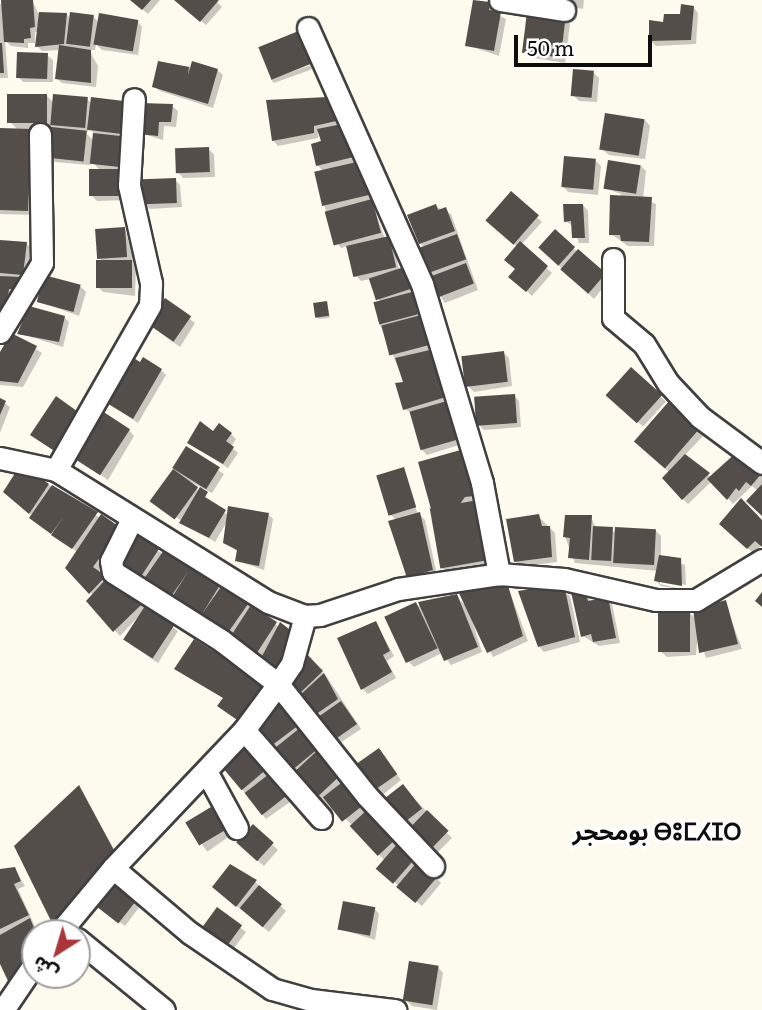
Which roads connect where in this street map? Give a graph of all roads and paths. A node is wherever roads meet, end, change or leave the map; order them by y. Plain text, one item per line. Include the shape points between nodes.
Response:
1 (500, 0) edge
2 (564, 10) dead end
3 (308, 28) dead end
4 (134, 99) dead end
5 (40, 134) dead end
6 (613, 259) dead end
7 (0, 332) edge
8 (0, 458) edge
9 (762, 463) edge
10 (56, 470) junction
11 (132, 519) junction
12 (762, 560) edge
13 (499, 574) junction
14 (304, 616) junction
15 (278, 684) junction
16 (244, 730) junction
17 (206, 771) junction
18 (321, 818) dead end
19 (237, 828) dead end
20 (433, 866) dead end
21 (113, 868) junction
22 (77, 919) edge
23 (91, 952) edge
24 (21, 984) edge
25 (3, 1010) edge
26 (164, 1010) edge
27 (395, 1010) edge

1 - 2 street
3 - 13 street via 422,284 482,483
4 - 10 street via 129,185 151,283 150,305
5 - 7 street via 42,262
6 - 9 street via 613,318 644,344 668,383 700,418
8 - 10 street
10 - 11 street
11 - 14 street via 268,602
11 - 15 street via 111,561 113,572
12 - 13 street via 715,592 680,601 564,579
13 - 14 street via 398,589
14 - 15 street via 292,663
15 - 16 street
15 - 20 street via 368,797
16 - 17 street
16 - 18 street
17 - 19 street
17 - 21 street
21 - 22 street
21 - 27 street via 201,941 272,989 311,1000
23 - 26 street
24 - 25 street

